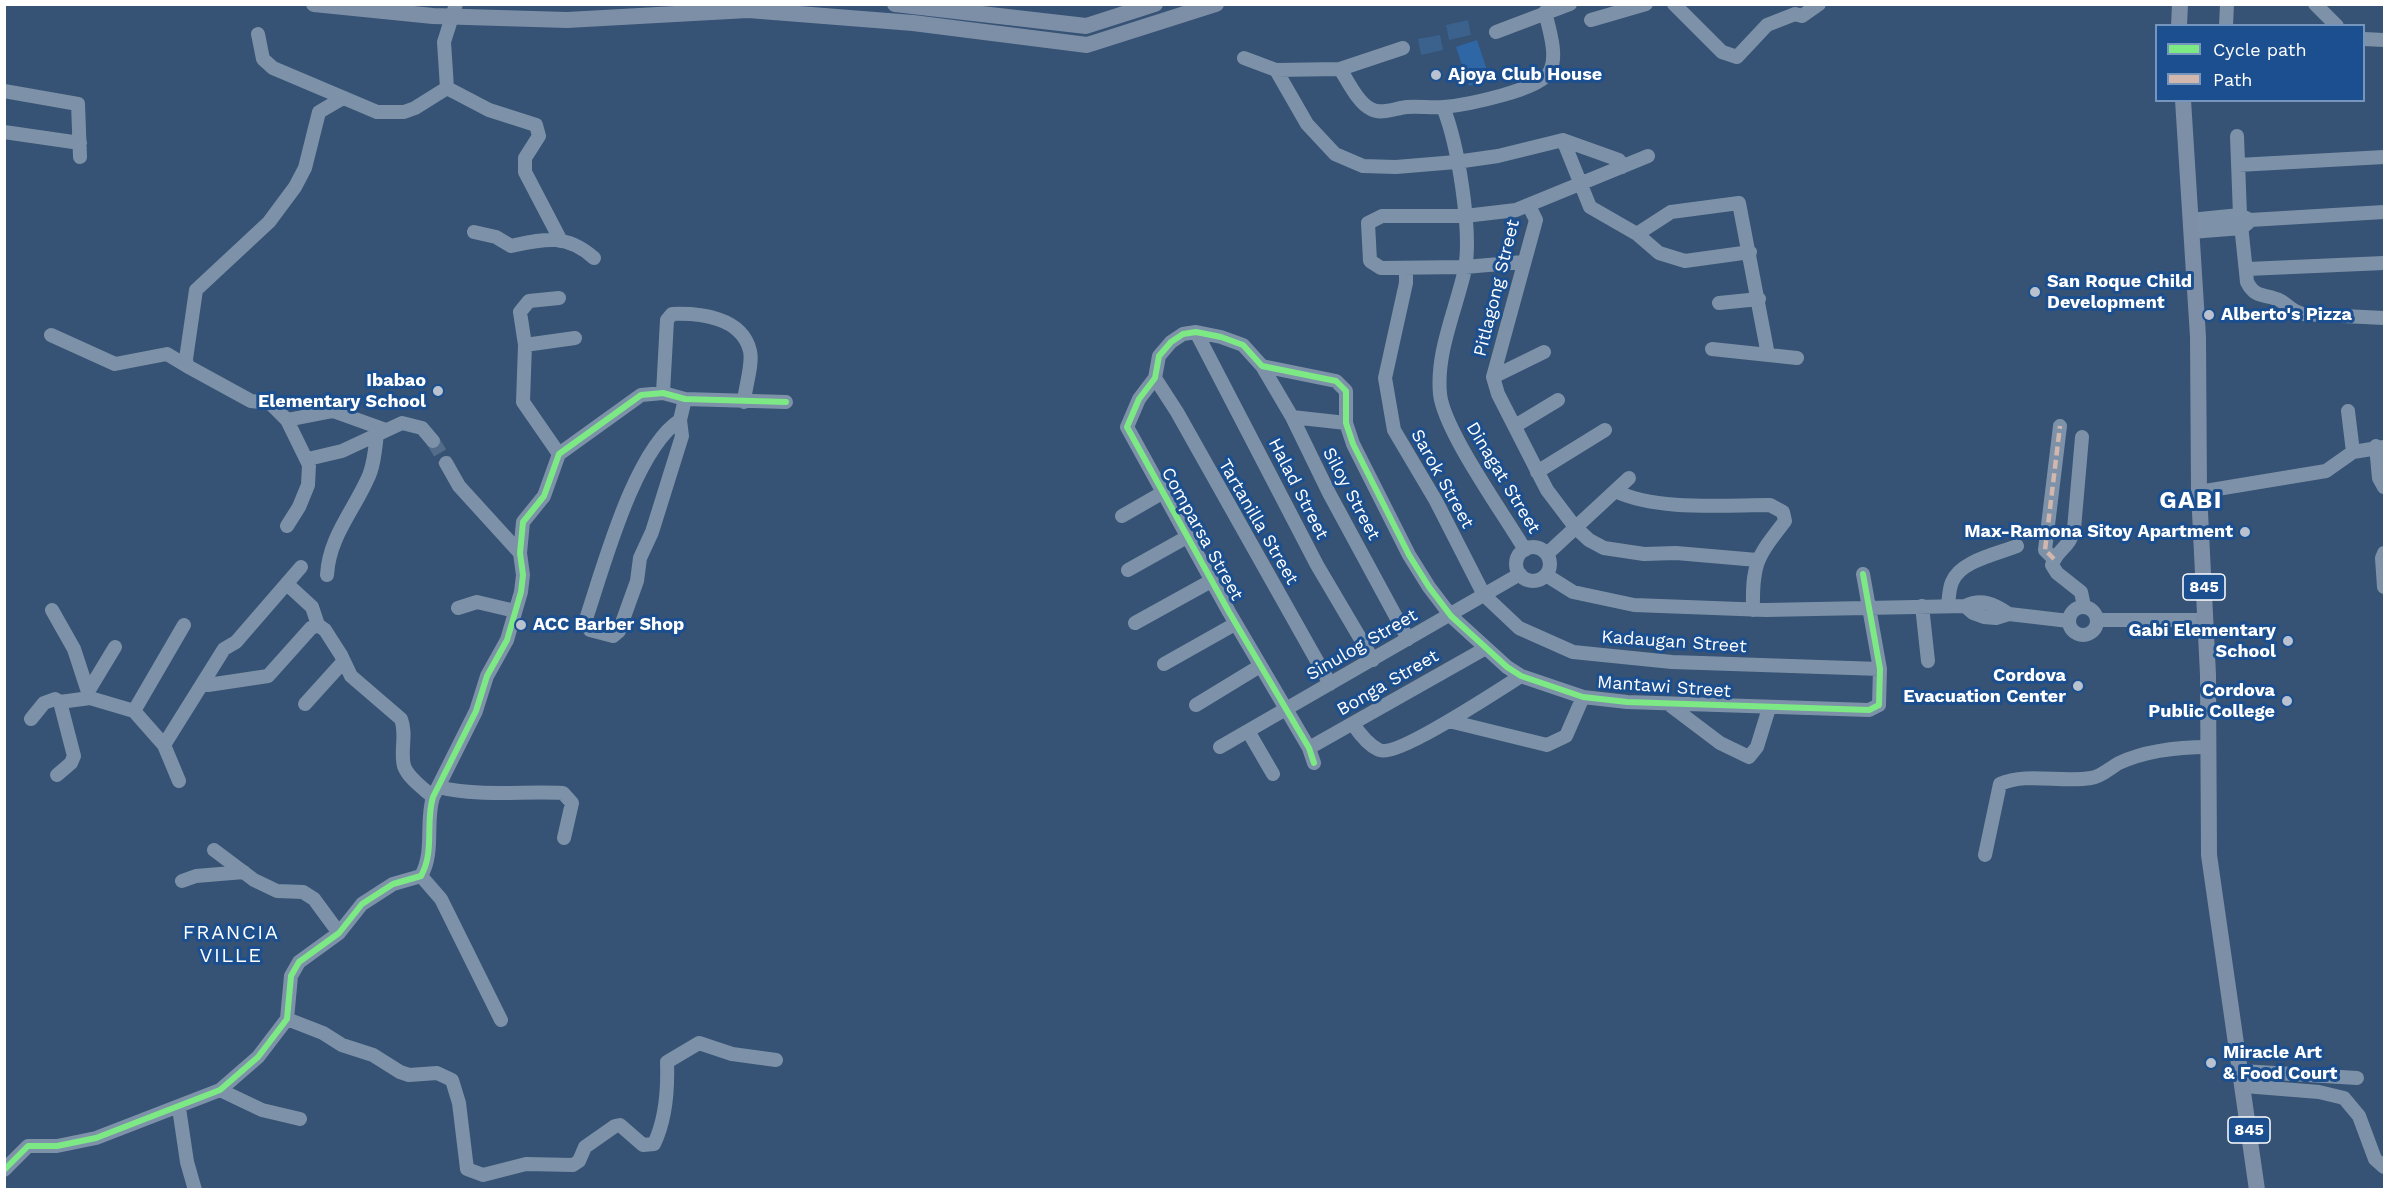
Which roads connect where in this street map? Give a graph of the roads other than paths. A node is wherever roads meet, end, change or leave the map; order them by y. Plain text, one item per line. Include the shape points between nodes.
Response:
1 (314, 4) edge
2 (895, 4) edge
3 (1155, 4) edge
4 (1215, 4) edge
5 (1570, 4) edge
6 (1646, 4) edge
7 (1674, 4) edge
8 (1819, 4) edge
9 (2180, 4) edge
10 (2227, 4) edge
11 (2315, 4) edge
12 (1792, 9) edge
13 (454, 11) edge
14 (1545, 12) junction
15 (1591, 20) dead end
16 (2179, 24) edge
17 (2226, 24) edge
18 (2335, 24) edge
19 (1496, 32) dead end
20 (258, 34) dead end
21 (2365, 39) edge
22 (2385, 40) edge
23 (1403, 48) dead end
24 (1244, 58) dead end
25 (1340, 69) junction
26 (1276, 70) junction
27 (447, 88) junction
28 (4, 91) edge
29 (343, 98) junction
30 (2183, 102) edge
31 (1443, 107) junction
32 (4, 132) edge
33 (2237, 136) dead end
34 (1563, 140) junction
35 (1648, 156) dead end
36 (2385, 157) edge
37 (1456, 162) junction
38 (2238, 165) junction
39 (1622, 167) junction
40 (1580, 184) junction
41 (1529, 206) junction
42 (2385, 212) edge
43 (1465, 216) junction
44 (2244, 221) junction
45 (2190, 226) junction
46 (474, 232) dead end
47 (1637, 234) junction
48 (561, 241) junction
49 (1750, 252) junction
50 (594, 258) dead end
51 (1522, 262) junction
52 (2385, 263) edge
53 (1465, 267) junction
54 (1406, 269) junction
55 (2247, 269) junction
56 (559, 298) dead end
57 (1759, 299) junction
58 (1719, 303) dead end
59 (2385, 318) edge
60 (1196, 332) junction
61 (51, 335) dead end
62 (575, 338) dead end
63 (525, 345) junction
64 (1712, 349) dead end
65 (1544, 352) dead end
66 (1768, 355) junction
67 (1797, 358) dead end
68 (187, 366) junction
69 (1262, 366) junction
70 (1493, 377) junction
71 (1155, 378) junction
72 (663, 393) junction
73 (685, 399) junction
74 (1558, 400) dead end
75 (744, 402) junction
76 (786, 402) dead end
77 (2348, 411) dead end
78 (1292, 417) junction
79 (286, 420) junction
80 (680, 420) junction
81 (1346, 423) junction
82 (1515, 426) junction
83 (2060, 426) dead end
84 (1605, 430) dead end
85 (382, 432) junction
86 (2082, 436) dead end
87 (433, 441) tunnel mouth
88 (2380, 447) edge
89 (2353, 452) junction
90 (559, 454) junction
91 (308, 459) junction
92 (446, 463) tunnel mouth
93 (1537, 472) junction
94 (1629, 478) dead end
95 (2385, 487) edge
96 (1614, 491) junction
97 (2199, 492) junction
98 (1162, 493) junction
99 (1122, 516) dead end
100 (286, 526) dead end
101 (1575, 527) junction
102 (1187, 537) junction
103 (2017, 546) dead end
104 (1525, 550) junction
105 (2385, 553) edge
106 (520, 554) junction
107 (1547, 554) junction
108 (2054, 559) junction
109 (1756, 560) junction
110 (300, 567) dead end
111 (1128, 570) dead end
112 (1520, 574) junction
113 (1863, 574) dead end
114 (327, 575) dead end
115 (1546, 575) junction
116 (1211, 581) junction
117 (287, 584) junction
118 (2385, 587) edge
119 (1484, 595) junction
120 (1923, 606) junction
121 (1948, 606) junction
122 (2084, 606) junction
123 (459, 608) dead end
124 (1871, 609) junction
125 (52, 610) dead end
126 (1753, 610) junction
127 (516, 611) junction
128 (1451, 616) junction
129 (2098, 620) junction
130 (2205, 620) junction
131 (2069, 621) junction
132 (1135, 623) dead end
133 (1235, 624) junction
134 (184, 625) dead end
135 (318, 626) junction
136 (1408, 639) junction
137 (115, 647) dead end
138 (1486, 648) junction
139 (1373, 660) junction
140 (1928, 661) dead end
141 (344, 662) junction
142 (1164, 663) dead end
143 (1260, 666) junction
144 (1880, 669) junction
145 (1521, 676) junction
146 (202, 684) junction
147 (1330, 684) junction
148 (89, 694) junction
149 (1583, 697) junction
150 (60, 702) junction
151 (305, 704) dead end
152 (1196, 705) dead end
153 (1670, 705) junction
154 (1769, 708) junction
155 (134, 711) junction
156 (1285, 711) junction
157 (31, 719) dead end
158 (1449, 721) junction
159 (1353, 724) junction
160 (1248, 731) junction
161 (164, 745) junction
162 (1220, 747) dead end
163 (2209, 747) junction
164 (1309, 748) junction
165 (1314, 763) dead end
166 (1273, 774) dead end
167 (57, 775) dead end
168 (179, 781) dead end
169 (436, 792) junction
170 (564, 838) dead end
171 (214, 850) dead end
172 (1985, 855) dead end
173 (244, 872) junction
174 (421, 876) junction
175 (182, 880) dead end
176 (339, 933) junction
177 (287, 1019) junction
178 (501, 1020) dead end
179 (776, 1060) dead end
180 (2357, 1078) dead end
181 (2243, 1079) junction
182 (220, 1090) junction
183 (178, 1108) junction
184 (300, 1119) dead end
185 (2385, 1167) edge
186 (4, 1170) edge
187 (195, 1190) edge
188 (2257, 1190) edge

1 - 13 main road
2 - 3 main road via 1086,26
4 - 13 main road via 1087,45 913,23 748,10 567,20
5 - 14 street
6 - 15 street
7 - 12 street via 1722,52 1732,57 1743,54 1767,25
8 - 12 street via 1802,15
9 - 16 main road
10 - 17 street
11 - 18 street
13 - 27 street via 444,42
14 - 19 street
14 - 31 street via 1552,63 1544,80 1500,96
20 - 29 street via 263,59 273,68
21 - 22 street
23 - 25 street
24 - 26 street
25 - 26 street
25 - 31 street via 1370,109
26 - 37 street via 1307,124 1335,154 1363,166
27 - 29 street via 404,112 377,112
27 - 48 street via 489,110 536,125 539,136 525,158 525,172
28 - 32 street via 78,104 80,150
29 - 68 street via 319,112 305,168 269,222 196,290
30 - 45 main road, 845
31 - 37 street, Dinagat Street
33 - 38 street
34 - 37 street
34 - 39 street via 1619,160
34 - 40 street
35 - 39 street
36 - 38 street
37 - 43 street, Dinagat Street
38 - 44 street
39 - 40 street
40 - 41 street
40 - 47 street via 1590,207
41 - 43 street
41 - 51 street, Pitlagong Street via 1536,220
42 - 44 street
43 - 53 street, Dinagat Street
43 - 54 street via 1382,216 1368,223 1370,261 1381,268
44 - 45 street
44 - 55 street
45 - 97 main road, 845 via 2198,338
46 - 48 street via 512,246 537,240
47 - 49 street via 1659,253 1685,261
47 - 49 street via 1671,212 1739,203
48 - 50 street via 573,243
49 - 57 street
51 - 53 street
51 - 70 street, Pitlagong Street
52 - 55 street
53 - 54 street
53 - 104 street, Dinagat Street via 1440,366 1440,396 1452,431
54 - 119 street, Sarok Street via 1385,378 1394,430
55 - 59 street via 2247,282 2254,293 2280,301 2295,312
56 - 63 street via 523,305 520,312
57 - 58 street
57 - 66 street
60 - 69 street, Siloy Street via 1242,345
60 - 71 street, Comparsa Street via 1171,342 1159,356
60 - 139 street, Halad Street via 1317,565
61 - 68 street via 115,364 167,354
62 - 63 street
63 - 90 street via 523,402
64 - 66 street
65 - 70 street
66 - 67 street
68 - 79 street via 250,401 270,404
69 - 78 street, Siloy Street
69 - 81 street, Mantawi Street via 1340,384 1347,397
70 - 82 street, Pitlagong Street
71 - 98 street, Comparsa Street via 1139,399 1127,427
71 - 147 street, Tartanilla Street
72 - 73 street
72 - 75 street via 668,320 672,314 705,316 731,324 746,342 750,352
72 - 90 street via 641,395
73 - 75 street
73 - 80 street
74 - 82 street
75 - 76 street
77 - 89 street
78 - 81 street
78 - 136 street, Siloy Street
79 - 85 street via 333,411
79 - 91 street
80 - 80 street via 670,427 634,480 585,622 590,630 613,636 619,632 682,436
81 - 128 street, Mantawi Street via 1365,472 1409,555
82 - 93 street, Pitlagong Street
83 - 108 street via 2045,550
84 - 93 street
85 - 87 street via 410,423 422,428
85 - 91 street via 326,457
85 - 114 street via 369,478 333,543
86 - 108 street via 2074,529 2071,542
88 - 89 street
88 - 95 street via 2379,478
89 - 97 street via 2326,471
90 - 106 street via 544,496 525,518
91 - 100 street via 308,485
92 - 106 street via 459,486
93 - 101 street, Pitlagong Street
94 - 96 street
96 - 101 street
96 - 109 street via 1630,498 1664,503 1770,505 1784,512 1785,521
97 - 130 main road, 845
98 - 99 street
98 - 102 street, Comparsa Street
101 - 107 street
101 - 109 street, Pitlagong Street via 1604,548
102 - 111 street
102 - 116 street, Comparsa Street
103 - 121 street via 1956,575
104 - 107 street via 1534,547
104 - 112 street via 1517,562
105 - 118 street
106 - 127 street via 523,575
107 - 115 street via 1550,565
108 - 122 street via 2052,565 2057,573 2081,592
109 - 126 street via 1752,574
110 - 117 street
112 - 115 street via 1531,580
112 - 119 street, Sinulog Street
113 - 124 street, Mantawi Street
115 - 126 street via 1573,592 1634,605
116 - 132 street
116 - 133 street, Comparsa Street
117 - 135 street via 312,607
117 - 146 street via 236,642 224,649
119 - 128 street, Sinulog Street
119 - 144 street, Kadaugan Street via 1519,628 1573,652 1672,662
120 - 121 street
120 - 124 street
120 - 140 street
121 - 131 street via 1965,606 1980,616 1996,618 2009,614
122 - 129 street via 2092,609
122 - 131 street via 2074,610
123 - 127 street via 477,602
124 - 126 street
124 - 144 street, Mantawi Street
125 - 148 street via 74,649
127 - 169 street via 507,640 480,692 476,711
128 - 136 street, Sinulog Street
128 - 138 street, Mantawi Street
129 - 130 street
129 - 131 street via 2093,631 2084,635 2074,633
130 - 163 main road, 845
133 - 142 street
133 - 143 street, Comparsa Street
134 - 155 street
135 - 141 street via 325,630
135 - 146 street via 311,628 268,676
136 - 139 street, Sinulog Street
137 - 148 street
138 - 145 street, Mantawi Street
138 - 159 street, Bonga Street
139 - 147 street, Sinulog Street
141 - 151 street
141 - 169 street via 351,676 401,719 408,774
143 - 152 street
143 - 156 street, Comparsa Street
144 - 154 street, Mantawi Street via 1879,705 1869,710
145 - 149 street, Mantawi Street
145 - 158 street
146 - 161 street
147 - 156 street, Sinulog Street
148 - 150 street
148 - 155 street
149 - 153 street, Mantawi Street
149 - 158 street via 1566,736 1546,745
150 - 157 street via 49,700
150 - 167 street via 74,756
153 - 154 street, Mantawi Street
153 - 154 street via 1720,743 1749,757 1757,747
155 - 161 street
156 - 160 street, Sinulog Street
156 - 164 street, Comparsa Street
158 - 159 street via 1392,751 1380,751
159 - 164 street, Bonga Street
160 - 162 street, Sinulog Street
160 - 166 street
161 - 168 street
163 - 172 street via 2172,747 2121,762 2094,778 2014,778 2000,784
163 - 181 main road, 845 via 2209,855
164 - 165 street, Comparsa Street
169 - 170 street via 563,793 572,803
169 - 174 street via 429,812 429,859
171 - 173 street
173 - 175 street
173 - 176 street via 267,887 303,892 314,899
174 - 176 street via 393,884 362,904
174 - 178 street via 441,900
176 - 177 street via 294,968
177 - 179 street via 373,1055 400,1072 438,1073 452,1080 459,1103 466,1169 483,1174 526,1164 573,1165 585,1146 620,1125 643,1145 654,1144 666,1099 667,1062 699,1043 732,1054
177 - 182 street via 258,1057
180 - 181 street
181 - 185 street via 2344,1098 2360,1116 2375,1160
181 - 188 main road, 845
182 - 183 street
182 - 184 street via 262,1110
183 - 186 street via 96,1138 57,1146 28,1146
183 - 187 street

